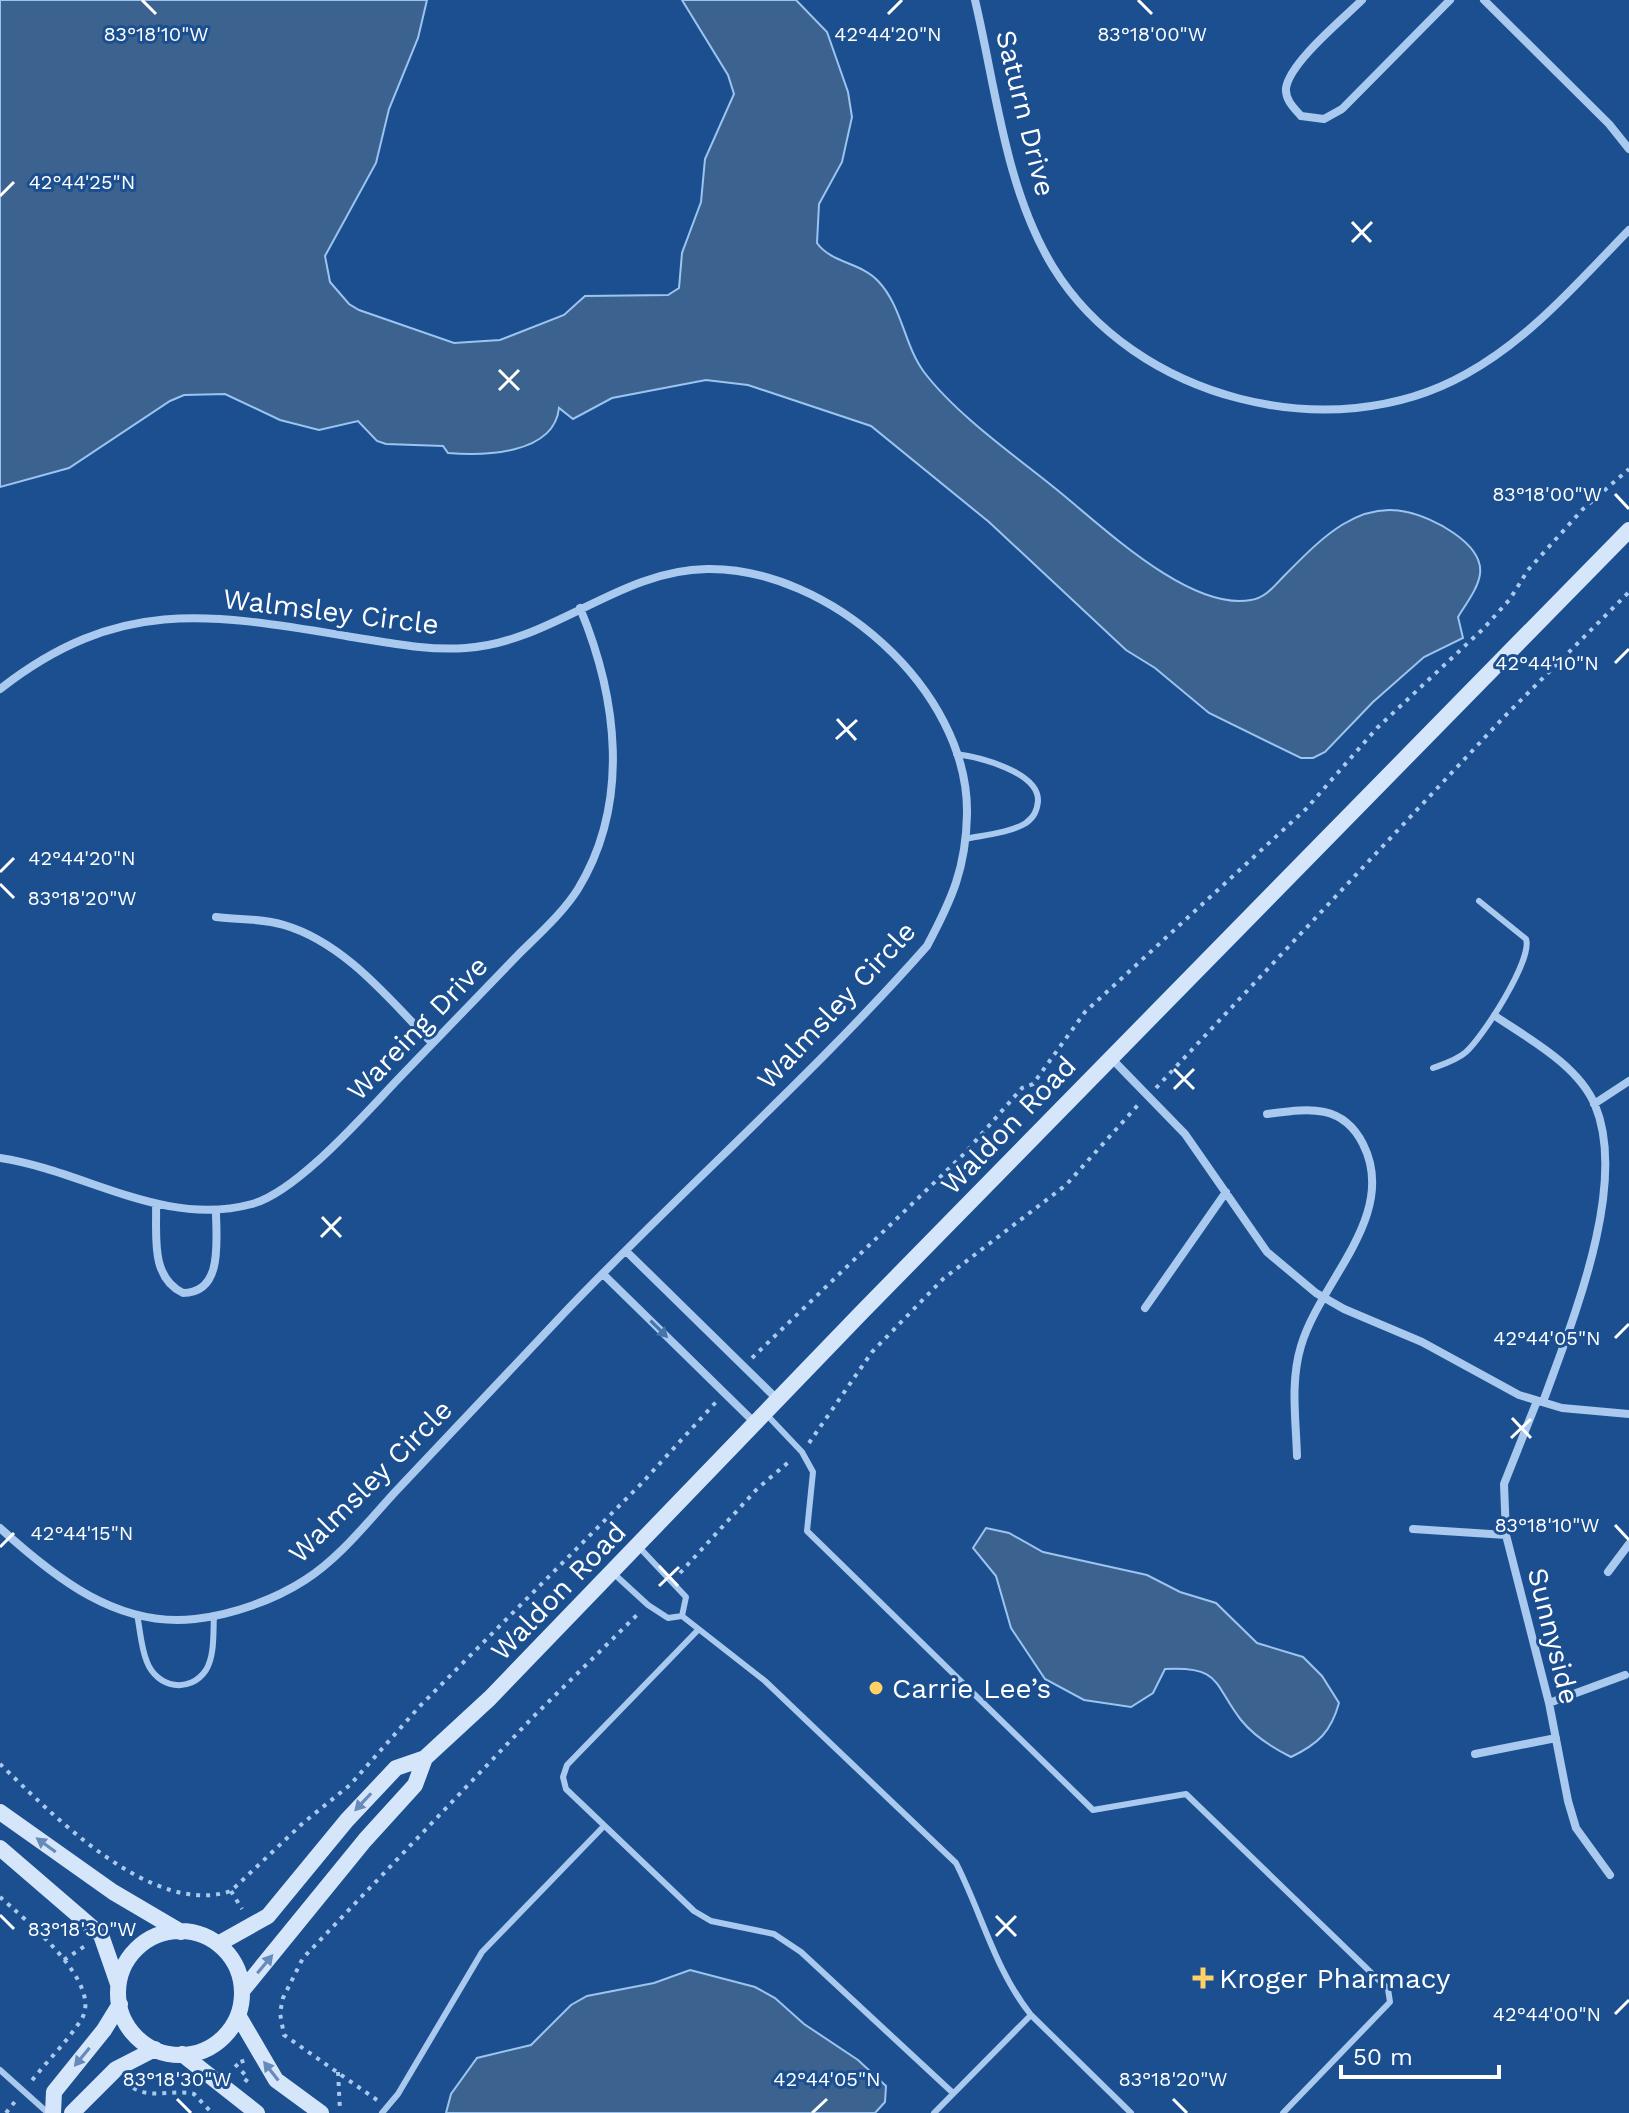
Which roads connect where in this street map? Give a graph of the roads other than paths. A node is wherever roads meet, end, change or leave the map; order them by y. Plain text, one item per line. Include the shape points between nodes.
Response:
1 (975, 0) edge
2 (1362, 0) edge
3 (1450, 0) edge
4 (1484, 0) edge
5 (1629, 149) edge
6 (1629, 230) edge
7 (1629, 530) edge
8 (580, 608) junction
9 (0, 689) edge
10 (956, 754) junction
11 (965, 839) junction
12 (1479, 901) dead end
13 (216, 917) dead end
14 (1495, 1016) junction
15 (432, 1043) junction
16 (1111, 1058) junction
17 (1433, 1068) dead end
18 (1629, 1081) edge
19 (1594, 1104) junction
20 (1267, 1114) dead end
21 (0, 1158) edge
22 (1226, 1192) junction
23 (156, 1205) junction
24 (216, 1211) junction
25 (626, 1251) junction
26 (603, 1274) junction
27 (1323, 1297) junction
28 (1145, 1308) dead end
29 (778, 1400) junction
30 (1540, 1401) junction
31 (1629, 1414) edge
32 (760, 1418) junction
33 (1297, 1456) dead end
34 (0, 1528) edge
35 (1413, 1529) dead end
36 (1506, 1535) junction
37 (1629, 1544) edge
38 (638, 1546) junction
39 (612, 1572) junction
40 (1608, 1572) dead end
41 (137, 1614) junction
42 (214, 1615) junction
43 (682, 1616) junction
44 (697, 1631) junction
45 (1625, 1675) dead end
46 (1549, 1703) junction
47 (1556, 1738) junction
48 (1475, 1754) dead end
49 (425, 1758) junction
50 (0, 1812) edge
51 (604, 1826) junction
52 (1, 1849) edge
53 (1610, 1875) dead end
54 (181, 1932) junction
55 (218, 1944) junction
56 (119, 1985) junction
57 (242, 1991) junction
58 (120, 2004) junction
59 (238, 2015) junction
60 (1031, 2015) junction
61 (155, 2049) junction
62 (182, 2054) junction
63 (0, 2070) edge
64 (953, 2093) junction
65 (384, 2110) edge
66 (51, 2113) edge
67 (72, 2113) edge
68 (257, 2113) edge
69 (321, 2113) edge
70 (934, 2113) edge
71 (1131, 2113) edge
72 (1283, 2113) edge

1 - 6 street, Saturn Drive via 1006,148 1053,268 1114,336 1176,376 1235,398 1271,406 1369,406 1464,375 1547,312
2 - 3 street via 1297,66 1286,88 1289,103 1301,116 1324,119 1342,109
4 - 5 street
7 - 16 street, Waldon Road
8 - 9 street, Walmsley Circle via 508,639 468,648 412,647 254,621 163,617 99,632 46,656
8 - 10 street, Walmsley Circle via 664,574 706,569 771,578 846,615 884,645 926,690
8 - 15 street, Wareing Drive via 610,699 614,753 599,840 578,889
10 - 11 street, Walmsley Circle via 967,811
10 - 11 lane via 1020,776 1038,798 1027,822
11 - 25 street, Walmsley Circle via 955,894 927,946
12 - 14 lane via 1528,945
13 - 15 street via 286,925 321,942 362,972
14 - 17 lane via 1464,1055
14 - 19 street via 1548,1051
15 - 24 street, Wareing Drive via 295,1181 256,1203
16 - 22 street via 1185,1134
16 - 29 street, Waldon Road
18 - 19 street
19 - 30 street, Sunnyside via 1604,1148 1600,1219 1581,1296
20 - 27 street via 1330,1111 1345,1119 1372,1166 1374,1188 1362,1227
21 - 23 street, Wareing Drive via 71,1175
22 - 27 street via 1267,1252
22 - 28 street
23 - 24 street, Wareing Drive
23 - 24 street via 160,1269 183,1293 201,1289 211,1277
25 - 26 street, Walmsley Circle
25 - 29 street
26 -> 32 street via 724,1392
26 - 42 street, Walmsley Circle via 336,1554 306,1580
27 - 30 street
27 - 33 street via 1294,1372
29 - 32 street, Waldon Road
30 - 31 street via 1608,1415
30 - 36 street, Sunnyside via 1504,1484
32 - 38 street, Waldon Road
32 - 72 lane via 802,1452 813,1472 807,1531 1093,1810 1186,1794 1388,1989 1390,2002
34 - 41 street, Walmsley Circle via 69,1586
35 - 36 street
36 - 46 street, Sunnyside
37 - 40 street
38 - 39 street, Waldon Road
38 - 43 lane via 686,1597
39 - 43 lane via 668,1618
39 - 49 street, Waldon Road
41 - 42 street, Walmsley Circle via 193,1619
41 - 42 lane via 147,1663 173,1686 191,1684 206,1670
43 - 44 lane
44 - 51 lane via 567,1765 566,1789
44 - 60 lane via 765,1681 956,1863 1011,1990
45 - 46 street
46 - 47 street, Sunnyside
47 - 48 street
47 - 53 street, Sunnyside via 1576,1828
49 -> 55 street, Waldon Road via 396,1768 268,1916
57 -> 49 street, Waldon Road via 415,1785
54 -> 50 street via 113,1892
51 - 64 lane via 694,1911 711,1921 774,1934 801,1952
51 - 65 lane via 482,1952
52 - 56 street via 101,1935
54 - 55 street
54 - 56 street via 144,1943 132,1955
55 - 57 street via 232,1959
56 - 58 street
57 - 59 street
58 - 61 street via 133,2032
58 -> 66 street via 54,2092
59 - 62 street via 210,2047
69 -> 59 street via 276,2080
60 - 64 lane
60 - 71 lane
61 - 62 street
61 - 67 street via 116,2069
62 - 68 street
63 - 66 lane
64 - 70 lane

